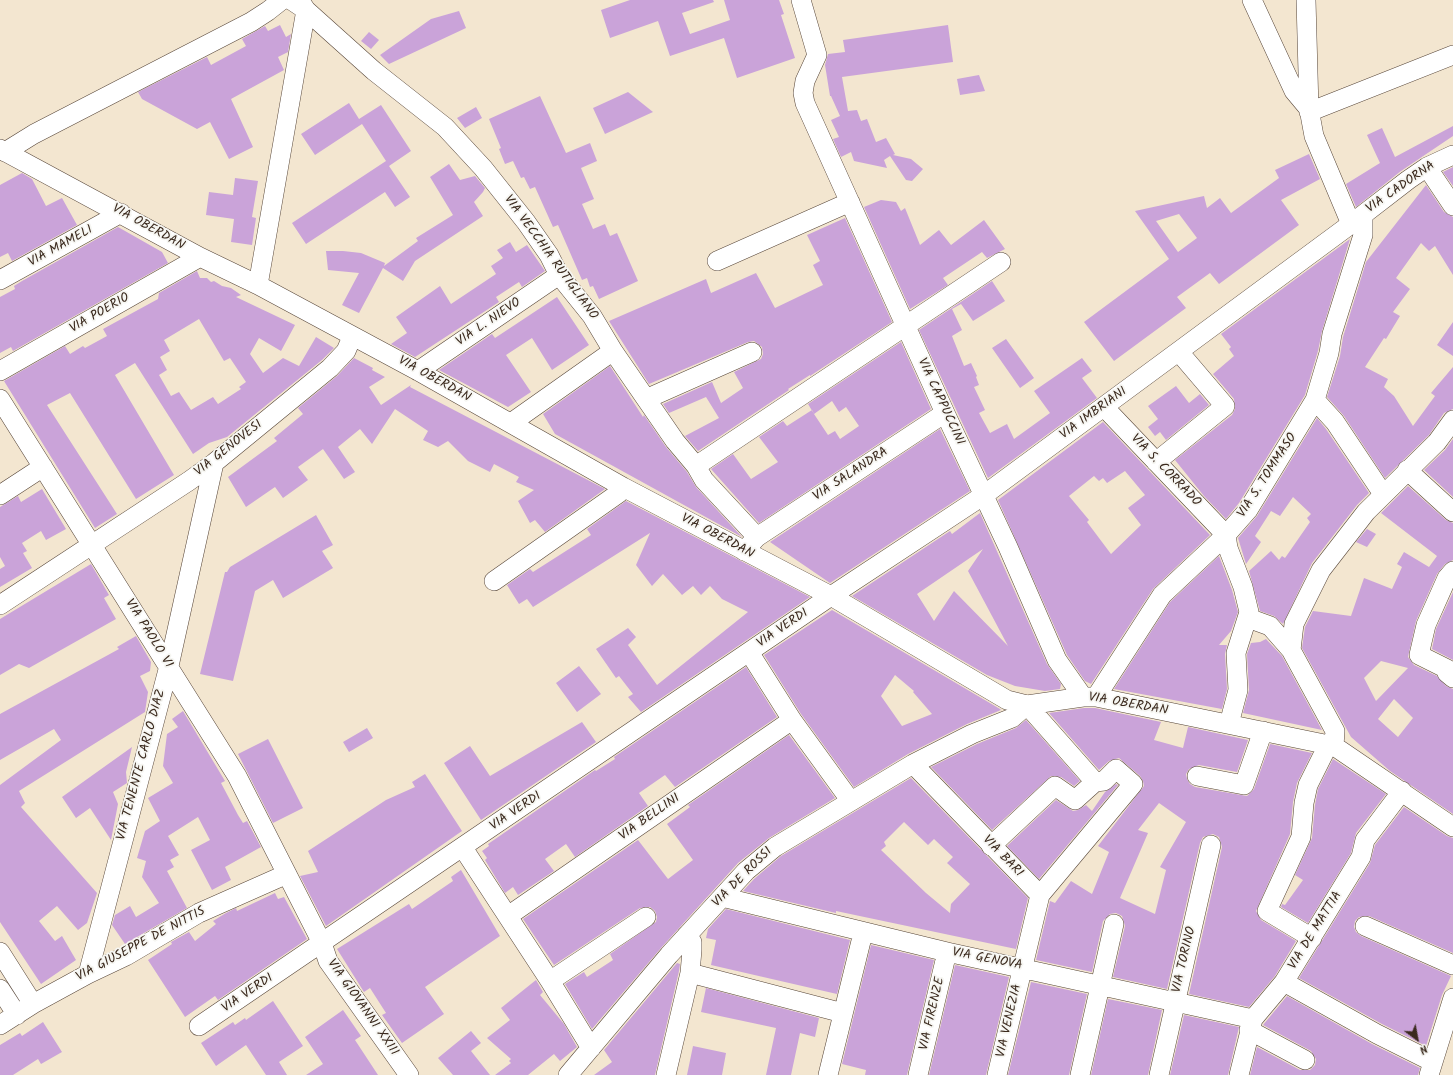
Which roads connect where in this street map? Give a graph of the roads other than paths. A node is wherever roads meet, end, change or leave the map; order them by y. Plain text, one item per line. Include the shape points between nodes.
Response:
1 (282, 0) edge
2 (801, 0) edge
3 (1252, 0) edge
4 (1306, 0) edge
5 (299, 3) edge
6 (1453, 55) edge
7 (1309, 111) junction
8 (3, 151) edge
9 (1453, 155) edge
10 (1427, 167) junction
11 (850, 202) junction
12 (1453, 206) edge
13 (122, 213) junction
14 (1357, 220) junction
15 (200, 257) junction
16 (717, 261) dead end
17 (1001, 262) dead end
18 (559, 275) junction
19 (0, 280) edge
20 (258, 285) junction
21 (906, 327) junction
22 (352, 337) junction
23 (613, 351) junction
24 (752, 352) dead end
25 (1179, 352) junction
26 (0, 371) edge
27 (418, 371) junction
28 (0, 399) edge
29 (646, 399) junction
30 (1315, 400) junction
31 (1104, 407) junction
32 (945, 413) junction
33 (1453, 420) edge
34 (511, 423) junction
35 (1156, 462) junction
36 (214, 463) junction
37 (696, 466) junction
38 (43, 467) junction
39 (1407, 470) junction
40 (623, 486) junction
41 (1383, 494) junction
42 (0, 495) edge
43 (984, 495) junction
44 (1453, 512) edge
45 (1226, 536) junction
46 (757, 537) junction
47 (92, 545) junction
48 (744, 552) junction
49 (1451, 577) edge
50 (494, 581) dead end
51 (831, 596) junction
52 (0, 605) edge
53 (1248, 618) junction
54 (1291, 650) junction
55 (749, 652) junction
56 (169, 666) junction
57 (1451, 667) edge
58 (1089, 697) junction
59 (1027, 705) junction
60 (792, 720) junction
61 (1229, 724) junction
62 (1263, 731) junction
63 (1331, 746) junction
64 (914, 764) junction
65 (1197, 776) dead end
66 (1095, 782) junction
67 (1402, 791) junction
68 (850, 800) junction
69 (1453, 827) edge
70 (1211, 845) dead end
71 (991, 846) junction
72 (463, 848) junction
73 (287, 874) junction
74 (1040, 895) junction
75 (722, 897) junction
76 (508, 916) junction
77 (646, 917) dead end
78 (1114, 924) dead end
79 (1365, 926) dead end
80 (863, 933) junction
81 (687, 935) junction
82 (1312, 938) junction
83 (322, 944) junction
84 (0, 952) edge
85 (947, 952) junction
86 (1453, 966) edge
87 (1022, 967) junction
88 (690, 973) junction
89 (88, 974) junction
90 (550, 981) junction
91 (1284, 982) junction
92 (1100, 984) junction
93 (0, 989) edge
94 (1453, 998) edge
95 (1176, 1003) junction
96 (33, 1004) junction
97 (843, 1013) junction
98 (17, 1015) junction
99 (1251, 1024) junction
100 (0, 1025) edge
101 (200, 1026) dead end
102 (591, 1048) junction
103 (1305, 1060) dead end
104 (1431, 1069) edge
105 (409, 1075) edge
106 (568, 1075) edge
107 (666, 1075) edge
108 (828, 1075) edge
109 (918, 1075) edge
110 (997, 1075) edge
111 (1080, 1075) edge
112 (1159, 1075) edge
113 (1239, 1075) edge

1 - 8 street, VIA OBERDAN via 251,22
2 - 11 street, VIA CAPPUCCINI via 816,55 805,81 805,102
3 - 7 street via 1294,91
4 - 7 street
5 - 18 street, VIA VECCHIA RUTIGLIANO via 374,72 456,139 526,222 549,255
5 - 20 street
6 - 7 street
7 - 14 street via 1321,156
8 - 13 street, VIA OBERDAN
9 - 10 street, VIA CADORNA
10 - 12 street
10 - 14 street, VIA CADORNA
11 - 16 street
11 - 21 street, VIA CAPPUCCINI
13 - 15 street, VIA OBERDAN
13 - 19 street, VIA MAMELI
14 - 25 street, VIA IMBRIANI
14 - 30 street, VIA S. TOMMASO via 1364,235 1332,334 1329,354
15 - 20 street, VIA OBERDAN
15 - 26 street, VIA POERIO
17 - 21 street
18 - 23 street, VIA VECCHIA RUTIGLIANO via 592,316
18 - 27 street, VIA L. NIEVO
20 - 22 street, VIA OBERDAN
21 - 32 street, VIA CAPPUCCINI
21 - 37 street
22 - 27 street, VIA OBERDAN
22 - 36 street, VIA GENOVESI via 346,351 330,368
23 - 29 street, VIA VECCHIA RUTIGLIANO
23 - 34 street
24 - 29 street
25 - 31 street, VIA IMBRIANI
25 - 35 street via 1225,406
27 - 34 street, VIA OBERDAN
28 - 38 street, VIA PAOLO VI
29 - 37 street, VIA VECCHIA RUTIGLIANO
30 - 41 street via 1336,422
30 - 45 street, VIA S. TOMMASO via 1248,510
31 - 35 street, VIA S. CORRADO
31 - 43 street, VIA IMBRIANI
32 - 43 street, VIA CAPPUCCINI
32 - 46 street, VIA SALANDRA
33 - 39 street via 1436,442
34 - 40 street, VIA OBERDAN
35 - 45 street, VIA S. CORRADO
36 - 47 street, VIA GENOVESI
36 - 56 street, VIA TENENTE CARLO DIAZ
37 - 46 street, VIA VECCHIA RUTIGLIANO via 704,480
38 - 42 street
38 - 47 street, VIA PAOLO VI
39 - 41 street
39 - 44 street
40 - 48 street, VIA OBERDAN
40 - 50 street via 619,493
41 - 54 street via 1321,570 1294,624
43 - 51 street, VIA IMBRIANI
43 - 58 street, VIA CAPPUCCINI via 1057,660
45 - 53 street via 1249,605
45 - 58 street, VIA S. TOMMASO via 1162,595 1114,666
46 - 48 street
47 - 52 street, VIA GENOVESI
47 - 56 street, VIA PAOLO VI
48 - 51 street, VIA OBERDAN
49 - 57 street via 1426,625 1419,655
51 - 55 street, VIA VERDI
51 - 59 street, VIA OBERDAN via 1007,700
53 - 54 street via 1270,626
53 - 61 street via 1236,653 1238,690
54 - 63 street via 1335,731
55 - 60 street
55 - 72 street, VIA VERDI
56 - 73 street, VIA PAOLO VI via 237,776
56 - 89 street, VIA TENENTE CARLO DIAZ
58 - 59 street, VIA OBERDAN
58 - 61 street, VIA OBERDAN
59 - 64 street, VIA DE ROSSI via 1012,718 972,734
59 - 66 street
60 - 68 street
60 - 76 street, VIA BELLINI
61 - 62 street, VIA OBERDAN
62 - 63 street, VIA OBERDAN
62 - 65 street via 1244,785
63 - 67 street, VIA OBERDAN
63 - 82 street via 1308,785 1301,837 1267,911
64 - 68 street, VIA DE ROSSI
64 - 71 street, VIA BARI
66 - 71 street via 1075,800 1055,786
66 - 74 street via 1104,781 1116,769 1133,784
67 - 69 street, VIA OBERDAN
67 - 82 street, VIA DE MATTIA via 1365,840 1361,857
68 - 75 street, VIA DE ROSSI via 774,846
70 - 95 street, VIA TORINO
71 - 74 street, VIA BARI
72 - 76 street
72 - 83 street, VIA VERDI
73 - 83 street, VIA GIOVANNI XXIII
73 - 89 street, VIA GIUSEPPE DE NITTIS via 199,913 126,956
74 - 87 street
75 - 80 street, VIA GENOVA
75 - 81 street, VIA DE ROSSI
76 - 90 street
77 - 90 street
78 - 92 street
79 - 86 street
80 - 85 street, VIA GENOVA
80 - 97 street
81 - 88 street via 692,942
81 - 102 street, VIA DE ROSSI
82 - 91 street, VIA DE MATTIA
83 - 101 street, VIA VERDI
83 - 105 street, VIA GIOVANNI XXIII via 328,961
84 - 96 street
85 - 87 street, VIA GENOVA
85 - 109 street, VIA FIRENZE
87 - 92 street, VIA GENOVA
87 - 110 street, VIA VENEZIA
88 - 97 street
88 - 107 street
89 - 96 street, VIA GIUSEPPE DE NITTIS
90 - 102 street
91 - 99 street, VIA DE MATTIA
91 - 104 street via 1377,1034
92 - 95 street, VIA GENOVA
92 - 111 street
93 - 98 street
94 - 104 street
95 - 99 street, VIA GENOVA
95 - 112 street, VIA TORINO
96 - 98 street, VIA GIUSEPPE DE NITTIS
97 - 108 street
98 - 100 street, VIA GIUSEPPE DE NITTIS
99 - 103 street, VIA GENOVA
99 - 113 street, VIA DE MATTIA
102 - 106 street, VIA DE ROSSI

